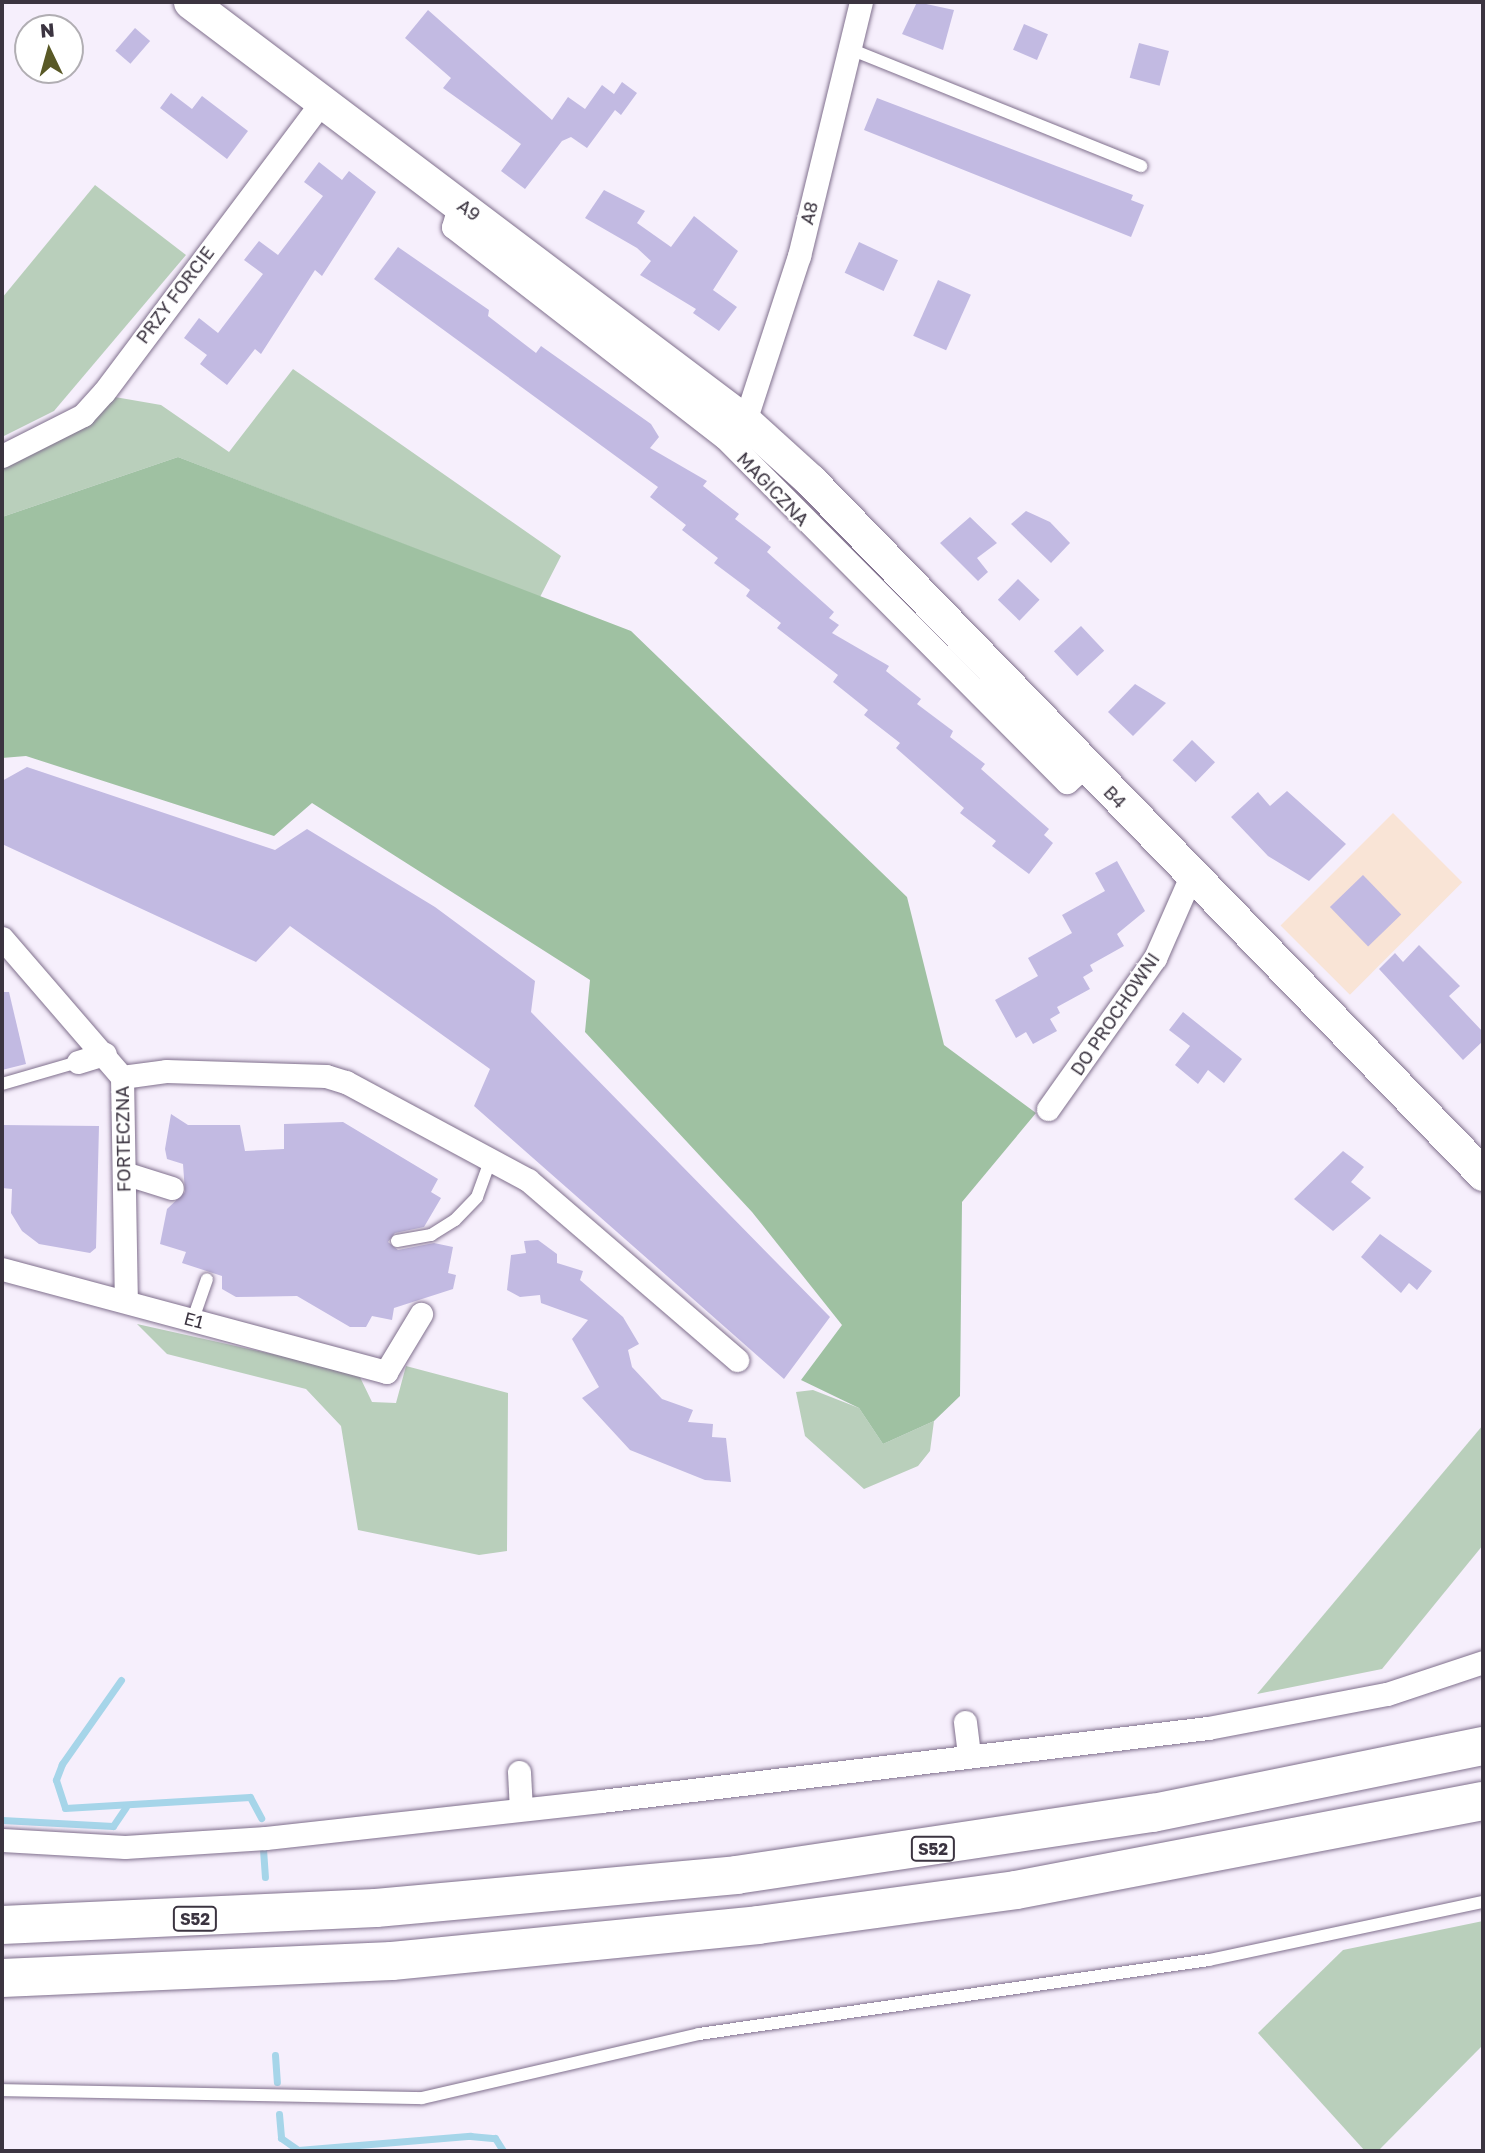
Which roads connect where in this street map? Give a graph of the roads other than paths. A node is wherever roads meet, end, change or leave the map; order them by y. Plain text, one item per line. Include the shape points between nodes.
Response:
1 (190, 2) edge
2 (861, 2) edge
3 (850, 50) junction
4 (323, 103) junction
5 (1141, 166) dead end
6 (460, 203) junction
7 (745, 421) junction
8 (2, 456) edge
9 (1085, 766) junction
10 (1191, 876) junction
11 (2, 938) edge
12 (105, 1054) junction
13 (78, 1062) joint
14 (122, 1077) junction
15 (2, 1084) edge
16 (1048, 1109) dead end
17 (491, 1161) junction
18 (124, 1173) junction
19 (1483, 1174) edge
20 (172, 1188) dead end
21 (397, 1241) dead end
22 (2, 1269) edge
23 (206, 1279) dead end
24 (126, 1301) junction
25 (421, 1314) dead end
26 (193, 1319) junction
27 (737, 1360) dead end
28 (1483, 1662) edge
29 (965, 1723) dead end
30 (1483, 1746) edge
31 (969, 1756) junction
32 (519, 1772) dead end
33 (1483, 1801) edge
34 (521, 1808) junction
35 (2, 1840) edge
36 (1483, 1902) edge
37 (6, 1925) edge
38 (86, 1977) junction
39 (2, 1978) edge
40 (2, 1989) edge
41 (2, 2090) edge

1 - 4 street, A9
2 - 3 street, A8
3 - 5 lane
3 - 7 street, A8 via 792,281
4 - 6 street, A9
4 - 8 street, PRZY FORCIE via 104,392 83,415
6 - 7 street, A9
6 - 9 street, MAGICZNA via 453,228 725,438 1066,782
7 - 9 street, B4
9 - 10 street, B4
10 - 16 street, DO PROCHOWNI via 1155,958
10 - 19 street, B4
11 - 12 street, FORTECZNA
12 - 13 street
12 - 14 street, FORTECZNA
13 - 15 lane
14 - 17 street via 156,1071 326,1076
14 - 18 street, FORTECZNA
17 - 21 lane via 477,1197 455,1220 431,1235
17 - 27 street via 528,1180
18 - 20 street
18 - 24 street, FORTECZNA
22 - 24 street, E1
23 - 26 lane
24 - 26 street, E1
25 - 26 street, E1 via 386,1372
28 - 31 street via 1387,1694 1301,1713
29 - 31 street
30 - 37 highway, S52 via 1153,1813 736,1875 376,1909
31 - 34 street
32 - 34 street
33 - 38 highway via 1029,1887 758,1925 391,1961
34 - 35 street via 227,1841 125,1847
36 - 41 lane via 1209,1961 699,2034 422,2098
38 - 39 highway
38 - 40 highway

